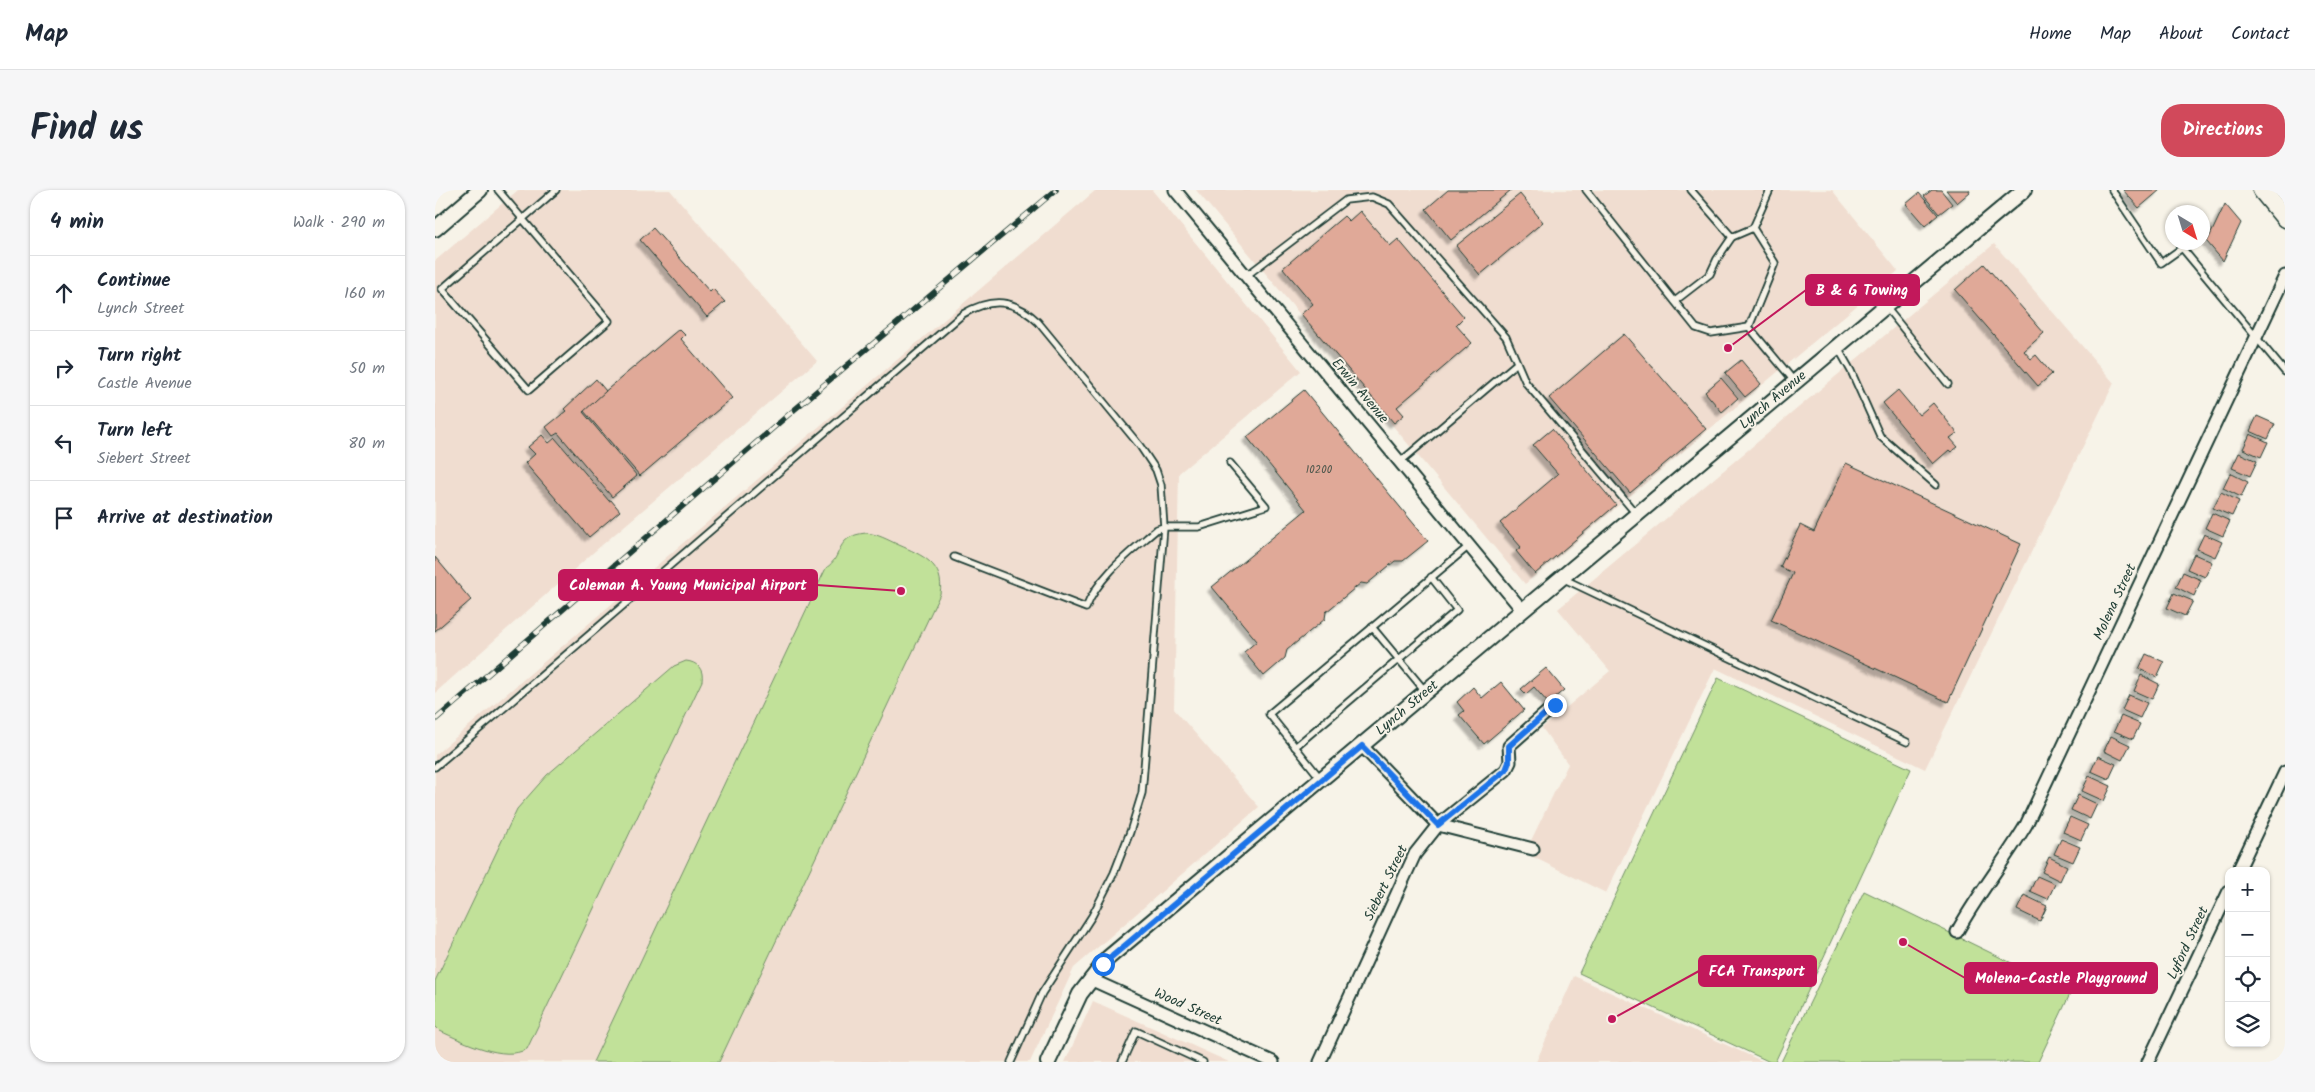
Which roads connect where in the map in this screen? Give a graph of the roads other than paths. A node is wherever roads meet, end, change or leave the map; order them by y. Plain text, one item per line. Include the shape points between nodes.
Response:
1 (480, 190) edge
2 (497, 190) edge
3 (556, 190) edge
4 (1175, 190) edge
5 (1586, 190) edge
6 (1691, 190) edge
7 (1770, 190) edge
8 (2024, 190) edge
9 (2112, 190) edge
10 (2262, 190) edge
11 (2285, 218) edge
12 (522, 219) junction
13 (1753, 228) junction
14 (435, 229) edge
15 (1732, 237) junction
16 (1246, 276) junction
17 (2285, 276) edge
18 (1675, 301) junction
19 (1885, 306) junction
20 (1749, 327) junction
21 (2256, 337) junction
22 (1837, 346) junction
23 (1517, 363) junction
24 (2285, 372) edge
25 (1795, 382) junction
26 (1948, 384) dead end
27 (1399, 462) junction
28 (1230, 463) dead end
29 (1936, 485) dead end
30 (1637, 515) junction
31 (1164, 527) junction
32 (1469, 546) junction
33 (954, 557) dead end
34 (1431, 577) junction
35 (1561, 578) junction
36 (1523, 611) junction
37 (1372, 627) junction
38 (1399, 659) junction
39 (1426, 692) junction
40 (1555, 705) dead end
41 (1907, 742) dead end
42 (1362, 746) junction
43 (1295, 747) junction
44 (435, 767) edge
45 (2285, 772) edge
46 (1322, 780) junction
47 (1438, 825) junction
48 (1533, 849) dead end
49 (2240, 867) edge
50 (2225, 899) edge
51 (1957, 932) dead end
52 (1090, 979) junction
53 (1011, 1062) edge
54 (1048, 1062) edge
55 (1122, 1062) edge
56 (1203, 1062) edge
57 (1273, 1062) edge
58 (1320, 1062) edge
59 (2148, 1062) edge

1 - 14 street
2 - 12 lane
3 - 12 lane
4 - 16 street, Erwin Avenue
5 - 18 lane
6 - 15 lane
7 - 13 lane
8 - 19 street, Lynch Avenue
9 - 21 lane via 2161,263 2182,248
10 - 11 main road
12 - 12 lane via 609,321 529,390 442,289
13 - 15 lane
13 - 20 lane via 1775,263
15 - 18 lane via 1710,274
16 - 23 lane via 1346,200 1372,197 1389,204 1421,238 1507,337
16 - 27 street, Erwin Avenue
17 - 21 street, Molena Street
18 - 20 lane via 1696,328 1711,333
19 - 22 street, Lynch Avenue
19 - 26 lane
20 - 25 lane
21 - 24 lane
21 - 51 street, Molena Street via 2026,825 2009,855 1974,901
22 - 25 street, Lynch Avenue
22 - 29 lane via 1879,436
23 - 27 lane
23 - 30 lane via 1526,383
25 - 30 street, Lynch Avenue
27 - 32 street, Erwin Avenue
28 - 31 lane via 1266,506 1199,527
30 - 35 street, Lynch Avenue
31 - 33 lane via 1157,529 1121,561 1097,589 1086,608
31 - 44 lane via 1161,485 1156,470 1038,322 1025,310 1005,302 973,308
31 - 53 lane via 1142,793 1114,873 1092,916 1042,994
32 - 34 lane
32 - 36 street, Erwin Avenue
34 - 37 lane
34 - 38 lane via 1457,610
35 - 36 street, Lynch Avenue
35 - 41 lane
36 - 39 street, Lynch Street
37 - 38 lane
37 - 43 lane via 1269,714
38 - 39 lane
38 - 43 lane
39 - 42 street, Lynch Street
40 - 47 street, Siebert Street via 1509,746 1506,770
42 - 46 street, Lynch Street
42 - 47 street
43 - 46 lane
45 - 49 street
46 - 52 street, Lynch Street via 1108,958
47 - 48 street
47 - 58 street, Siebert Street via 1415,854
50 - 59 street, Lyford Street
52 - 54 street, Lynch Street via 1079,994
52 - 57 street, Wood Street
55 - 56 lane via 1136,1031

